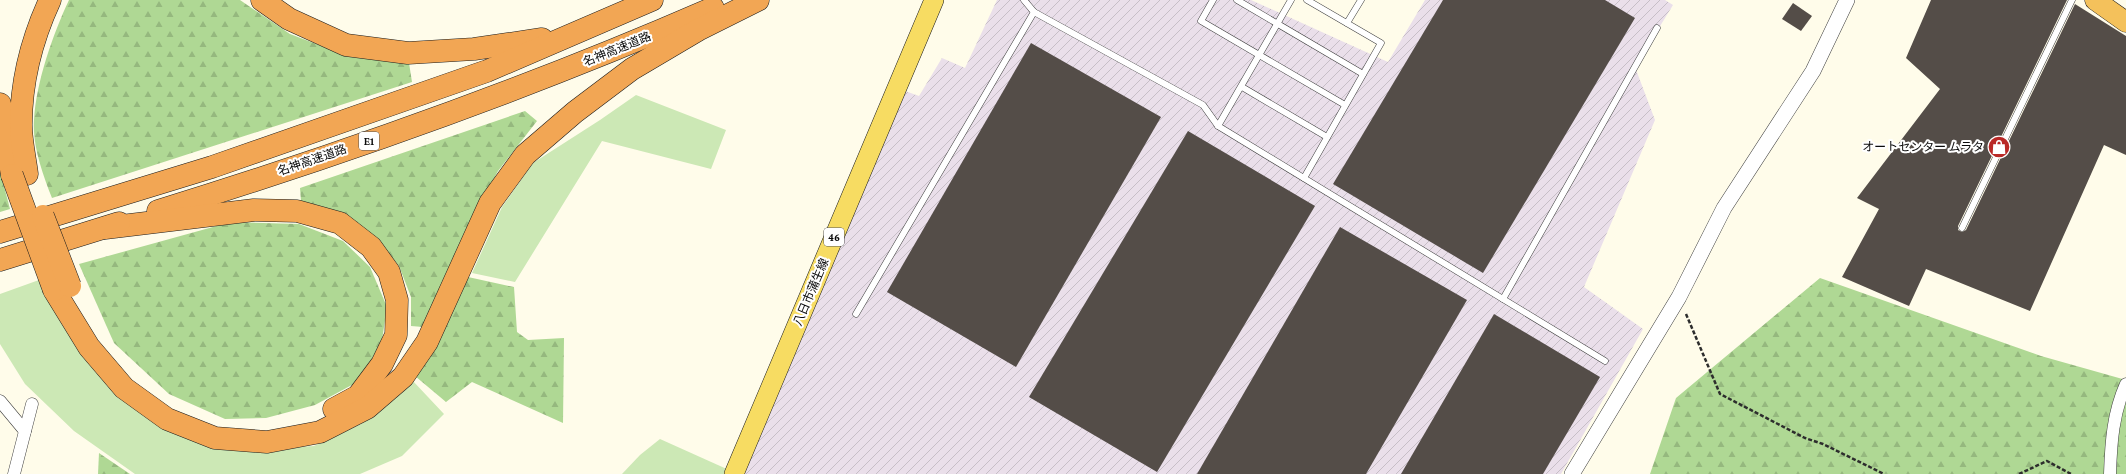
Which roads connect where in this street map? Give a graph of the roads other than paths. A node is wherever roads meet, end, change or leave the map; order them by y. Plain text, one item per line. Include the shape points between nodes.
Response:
1 (50, 0) edge
2 (262, 0) edge
3 (652, 0) edge
4 (730, 0) edge
5 (758, 0) edge
6 (934, 0) edge
7 (1024, 0) edge
8 (1213, 0) edge
9 (1237, 0) edge
10 (1291, 0) edge
11 (1307, 0) edge
12 (1361, 0) edge
13 (1847, 0) edge
14 (2072, 0) edge
15 (2095, 0) edge
16 (1034, 12) junction
17 (2126, 22) edge
18 (1347, 23) junction
19 (1278, 25) junction
20 (1657, 28) dead end
21 (583, 31) junction
22 (1260, 55) junction
23 (1363, 74) junction
24 (1242, 87) junction
25 (0, 104) edge
26 (1345, 105) junction
27 (1218, 126) junction
28 (1327, 137) junction
29 (20, 174) junction
30 (1304, 178) junction
31 (104, 228) junction
32 (1962, 228) dead end
33 (0, 232) edge
34 (0, 260) edge
35 (62, 288) junction
36 (1503, 299) junction
37 (856, 314) dead end
38 (1605, 361) dead end
39 (2126, 384) edge
40 (0, 401) edge
41 (32, 404) dead end
42 (25, 432) junction
43 (14, 474) edge
44 (734, 474) edge
45 (1572, 474) edge
46 (2110, 474) edge

1 - 29 highway via 40,23 26,71
2 - 21 highway via 289,19 346,45 408,53 474,49
3 - 21 highway, E1
4 - 31 highway, 名神高速道路 / E1 via 491,99 216,193
5 - 35 highway via 698,30 632,69 575,112 525,155 490,203 427,342 403,377 367,408 320,432 259,442 215,438 167,419 124,388 89,347
6 - 44 main road, 八日市蒲生線 / 46
7 - 16 lane
8 - 22 lane via 1201,20
9 - 19 lane
10 - 19 lane
11 - 18 lane
12 - 18 lane
13 - 45 street via 1813,72 1724,208 1679,297
14 - 32 lane
15 - 17 highway
16 - 27 lane via 1203,106
16 - 37 lane
18 - 23 lane via 1381,43
19 - 22 lane
19 - 23 lane
20 - 36 lane
21 - 33 highway, E1 via 487,71 212,167
22 - 24 lane
22 - 26 lane
23 - 26 lane
24 - 27 lane
24 - 28 lane
25 - 29 highway
26 - 28 lane
27 - 30 lane
28 - 30 lane
29 - 35 highway, bridge
30 - 36 lane
31 - 34 highway, 名神高速道路 / E1
31 - 35 highway via 254,210 297,211 340,223 371,247 388,272 397,300 396,335 382,364 358,396 314,419 265,429 217,425 173,408 133,378 101,342
36 - 38 lane
39 - 46 street via 2119,400 2111,438
40 - 42 street
41 - 42 street
42 - 43 street

